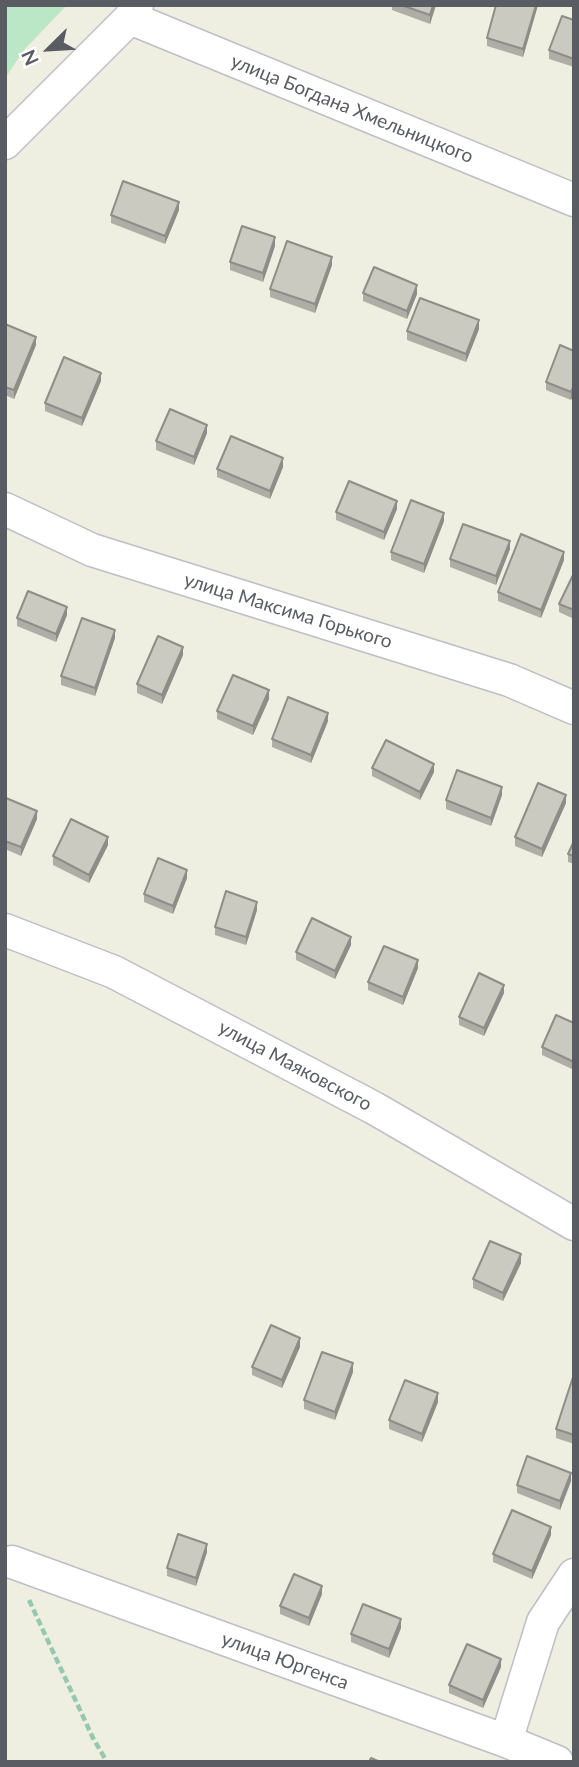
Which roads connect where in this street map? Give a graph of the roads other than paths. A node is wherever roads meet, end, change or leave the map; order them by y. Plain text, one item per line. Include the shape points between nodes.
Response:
1 (134, 12) edge
2 (5, 143) edge
3 (574, 200) edge
4 (5, 509) edge
5 (574, 708) edge
6 (5, 930) edge
7 (574, 1224) edge
8 (12, 1562) road end
9 (574, 1575) edge
10 (506, 1741) junction
11 (557, 1762) edge

1 - 2 street
1 - 3 street, улица Богдана Хмельницкого
4 - 5 street, улица Максима Горького via 92,550 509,680
6 - 7 street, улица Маяковского via 114,972 374,1108
8 - 10 street, улица Юргенса
9 - 10 street via 543,1622
10 - 11 street, улица Юргенса

